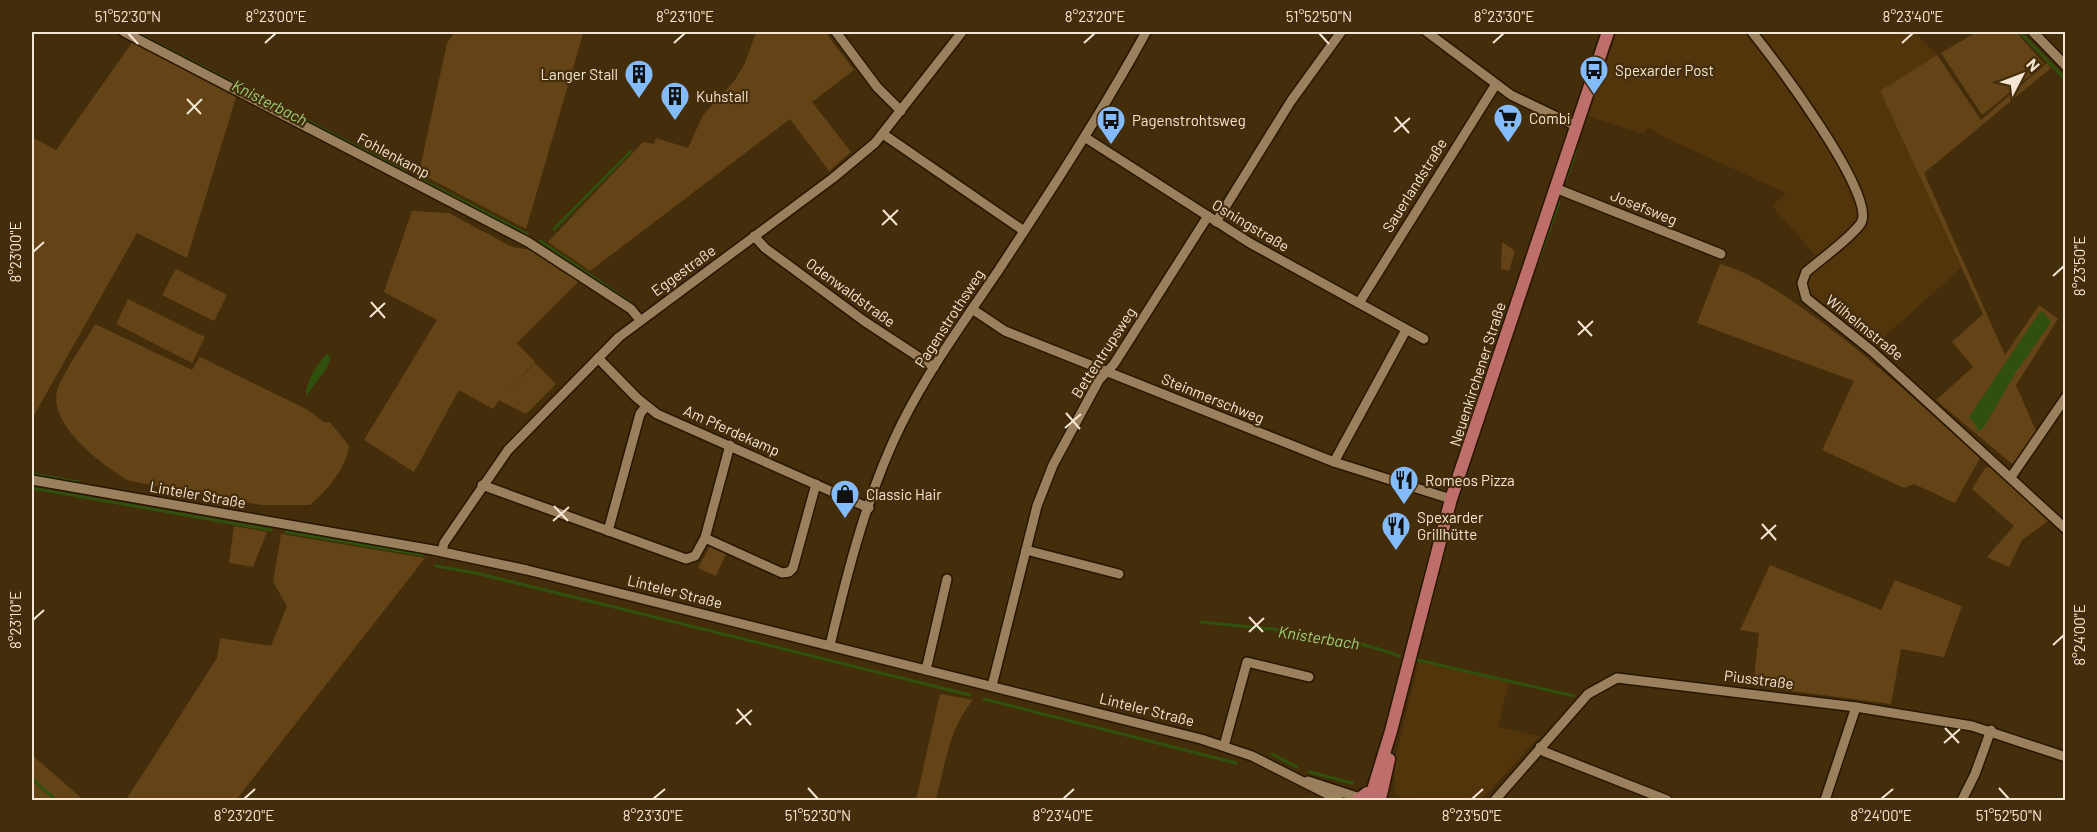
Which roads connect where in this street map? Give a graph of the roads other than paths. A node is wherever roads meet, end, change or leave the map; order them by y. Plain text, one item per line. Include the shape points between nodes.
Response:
1 (124, 32) edge
2 (836, 32) edge
3 (962, 32) edge
4 (1146, 32) edge
5 (1341, 32) edge
6 (1427, 32) edge
7 (1608, 32) edge
8 (1752, 32) edge
9 (2034, 32) edge
10 (2066, 66) edge
11 (1496, 84) junction
12 (901, 111) junction
13 (1576, 126) junction
14 (883, 134) junction
15 (1086, 138) junction
16 (1555, 188) junction
17 (1212, 219) junction
18 (1024, 231) junction
19 (754, 236) junction
20 (1721, 254) dead end
21 (1359, 303) junction
22 (972, 309) junction
23 (640, 320) junction
24 (1406, 330) junction
25 (1424, 339) dead end
26 (598, 358) junction
27 (934, 367) junction
28 (1107, 372) junction
29 (2066, 397) edge
30 (646, 406) junction
31 (730, 445) junction
32 (1334, 462) junction
33 (2011, 477) junction
34 (32, 480) edge
35 (816, 484) junction
36 (482, 485) junction
37 (1450, 499) junction
38 (869, 508) junction
39 (2066, 529) edge
40 (608, 531) junction
41 (705, 538) junction
42 (1026, 550) junction
43 (442, 551) junction
44 (1119, 574) dead end
45 (947, 579) dead end
46 (830, 645) junction
47 (926, 670) junction
48 (1309, 676) dead end
49 (993, 686) junction
50 (1856, 707) junction
51 (1991, 730) junction
52 (1224, 746) junction
53 (1540, 747) junction
54 (2066, 757) edge
55 (1300, 779) junction
56 (1380, 796) edge
57 (1359, 799) edge
58 (1339, 801) edge
59 (1495, 801) edge
60 (1667, 801) edge
61 (1825, 801) edge
62 (1962, 801) edge

1 - 23 street, Fohlenkamp via 532,244 631,309
2 - 12 street via 877,87
3 - 12 street, Eggestraße
4 - 15 street, Pagenstrothsweg
5 - 17 street, Bettentrupsweg
6 - 11 street
7 - 13 main road, Neuenkirchener Straße
8 - 33 street, Wilhelmstraße via 1824,133 1864,211 1861,223 1806,272 1802,283 1806,298 1872,351
9 - 10 street
11 - 13 street via 1533,107
11 - 21 street, Sauerlandstraße
12 - 14 street, Eggestraße
13 - 16 main road, Neuenkirchener Straße
14 - 18 street
14 - 19 street, Eggestraße via 833,178
15 - 17 street, Osningstraße
15 - 18 street, Pagenstrothsweg
16 - 20 street, Josefsweg
16 - 37 main road, Neuenkirchener Straße
17 - 21 street, Osningstraße
17 - 28 street, Bettentrupsweg
18 - 22 street, Pagenstrothsweg
19 - 23 street, Eggestraße
19 - 27 street, Odenwaldstraße via 864,321
21 - 24 street, Osningstraße
22 - 27 street, Pagenstrothsweg
22 - 28 street, Steinmerschweg via 1005,331
23 - 26 street, Eggestraße
24 - 25 street, Osningstraße
24 - 32 street
26 - 30 street, Am Pferdekamp
26 - 36 street, Eggestraße via 508,450
27 - 38 street, Pagenstrothsweg via 894,440
28 - 32 street, Steinmerschweg
28 - 42 street, Bettentrupsweg via 1053,465
29 - 33 street
30 - 31 street, Am Pferdekamp
30 - 40 street via 640,414
31 - 35 street, Am Pferdekamp
31 - 41 street
32 - 37 street, Steinmerschweg
33 - 39 street, Wilhelmstraße
34 - 43 street, Linteler Straße
35 - 38 street, Am Pferdekamp
35 - 41 street via 789,572 782,573
36 - 40 street
36 - 43 street, Eggestraße
37 - 56 main road, Neuenkirchener Straße via 1391,731
38 - 46 street, Pagenstrothsweg via 848,570
40 - 41 street via 686,559 694,556
42 - 44 street
42 - 49 street, Bettentrupsweg
43 - 46 street, Linteler Straße
45 - 47 street
46 - 47 street, Linteler Straße
47 - 49 street, Linteler Straße
48 - 52 street via 1247,662
49 - 52 street, Linteler Straße
50 - 51 street, Piusstraße
50 - 53 street, Piusstraße via 1617,678 1588,694
50 - 61 street
51 - 54 street, Piusstraße
51 - 62 street
52 - 55 street, Linteler Straße
53 - 59 street, Piusstraße
53 - 60 street
55 - 57 street, Linteler Straße
55 - 58 street, Linteler Straße
56 - 57 main road

